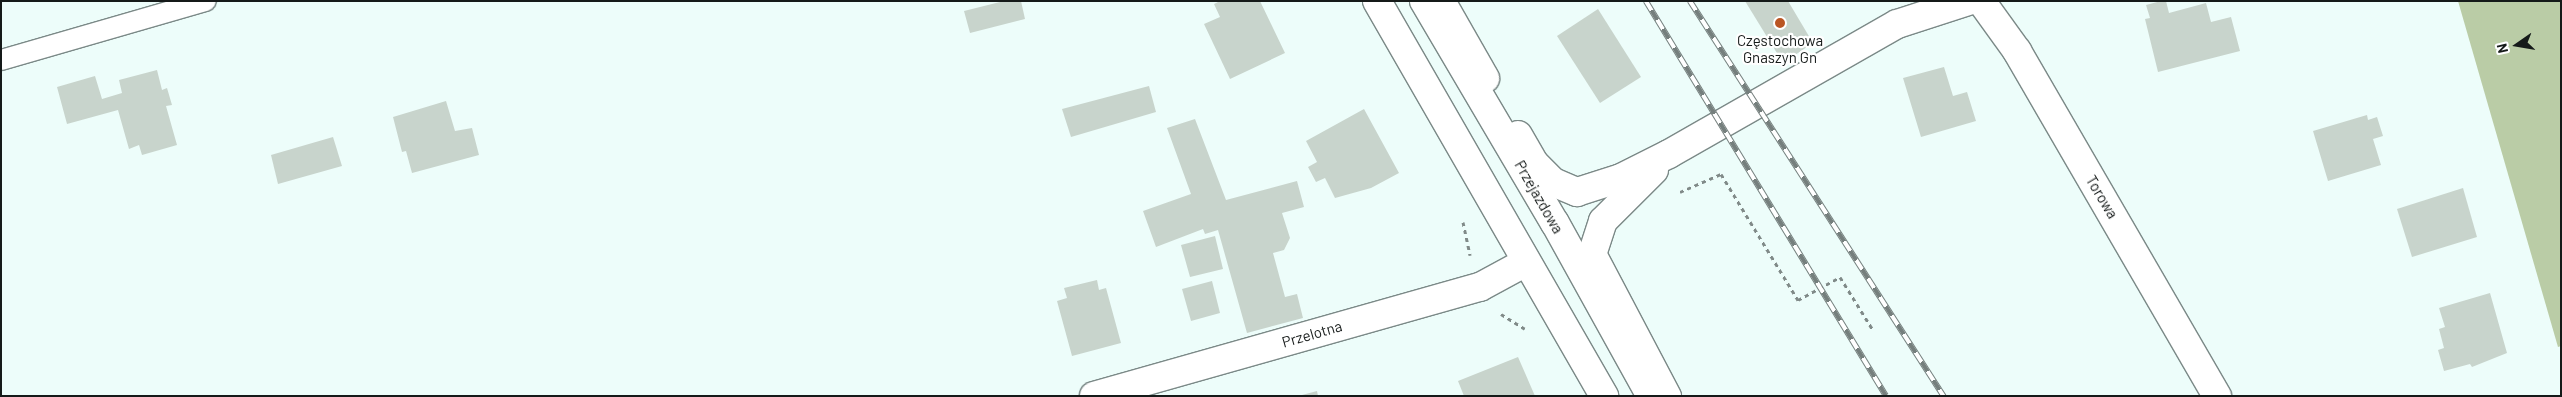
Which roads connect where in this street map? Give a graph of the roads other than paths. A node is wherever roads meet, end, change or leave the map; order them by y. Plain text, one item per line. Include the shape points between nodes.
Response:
1 (206, 1) edge
2 (1376, 1) edge
3 (1424, 1) edge
4 (1441, 1) edge
5 (1968, 1) edge
6 (1982, 1) edge
7 (1, 60) edge
8 (1669, 154) junction
9 (1526, 262) junction
10 (1094, 396) edge
11 (1604, 396) edge
12 (1651, 396) edge
13 (1667, 396) edge
14 (2217, 396) edge

1 - 7 lane
2 - 9 street
3 - 12 street, Przejazdowa via 1555,223
4 - 8 street via 1535,164 1553,182 1577,192 1621,178
5 - 8 street via 1896,24
6 - 14 street, Torowa via 2017,51
8 - 13 street via 1603,221 1592,254
9 - 10 street, Przelotna via 1480,287
9 - 11 street

